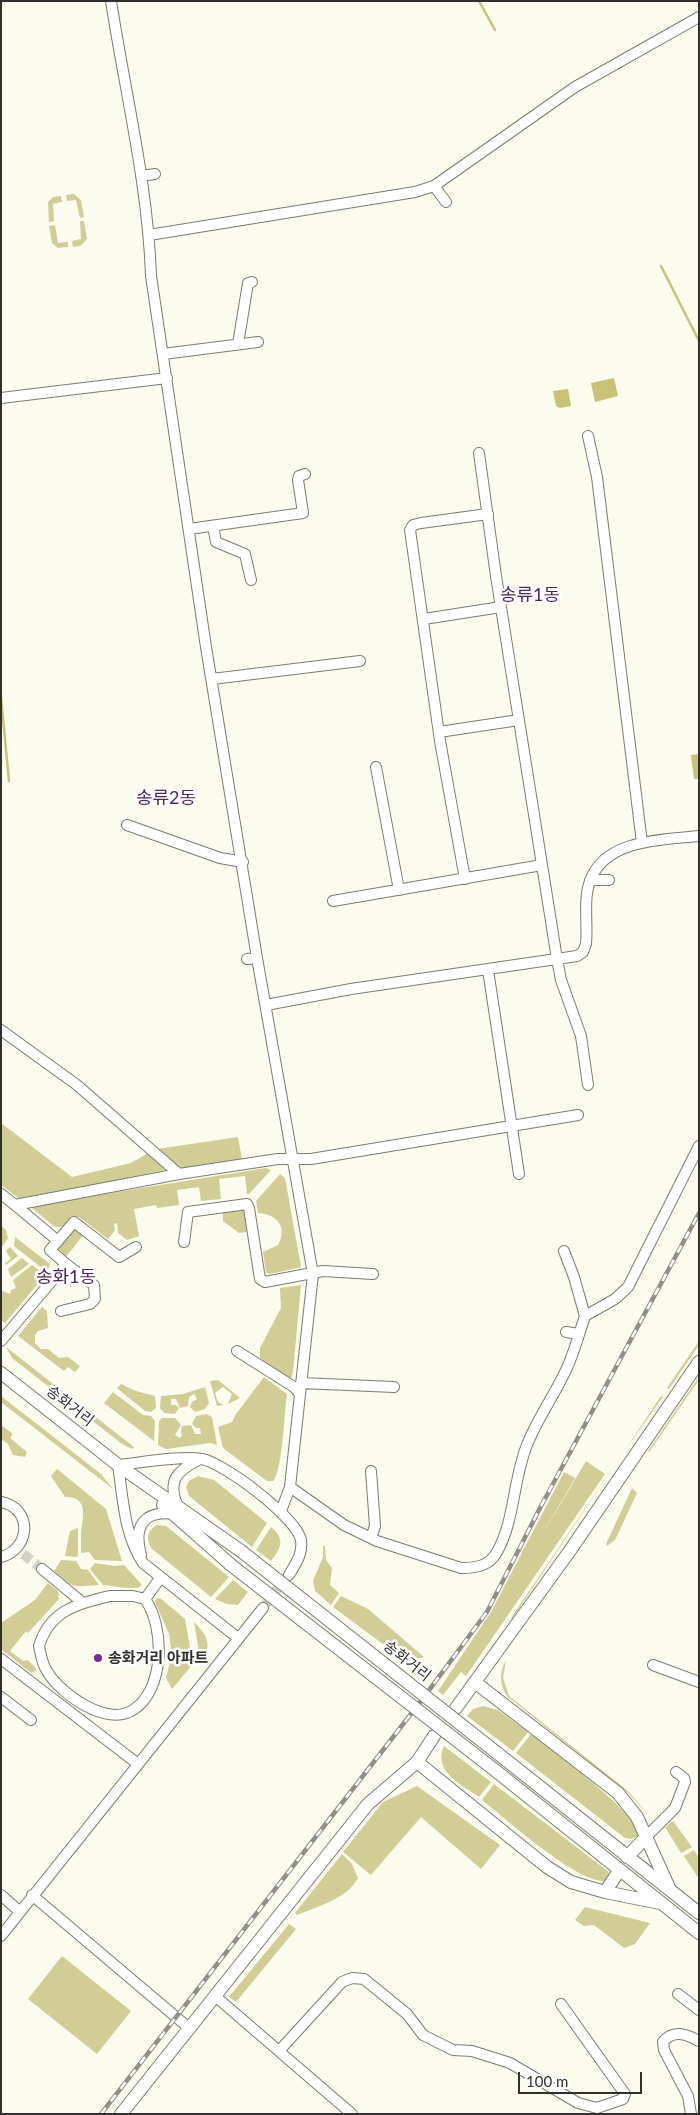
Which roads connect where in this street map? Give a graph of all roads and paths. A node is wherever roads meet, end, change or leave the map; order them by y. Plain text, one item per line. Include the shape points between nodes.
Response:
1 (111, 1) edge
2 (699, 17) edge
3 (155, 174) dead end
4 (141, 176) junction
5 (434, 186) junction
6 (446, 202) dead end
7 (149, 235) junction
8 (252, 282) dead end
9 (258, 342) dead end
10 (238, 344) junction
11 (163, 354) junction
12 (167, 378) junction
13 (1, 398) edge
14 (588, 436) dead end
15 (480, 453) dead end
16 (305, 474) dead end
17 (488, 514) junction
18 (214, 526) junction
19 (190, 530) junction
20 (251, 580) dead end
21 (501, 608) junction
22 (424, 619) junction
23 (360, 661) dead end
24 (212, 679) junction
25 (519, 720) junction
26 (439, 732) junction
27 (376, 766) dead end
28 (128, 825) dead end
29 (699, 836) edge
30 (642, 843) junction
31 (243, 862) junction
32 (542, 865) junction
33 (465, 879) junction
34 (590, 880) junction
35 (609, 880) dead end
36 (399, 890) junction
37 (333, 902) dead end
38 (257, 958) junction
39 (246, 959) dead end
40 (557, 959) junction
41 (488, 970) junction
42 (266, 1005) junction
43 (1, 1030) edge
44 (588, 1085) dead end
45 (578, 1115) dead end
46 (512, 1126) junction
47 (699, 1146) edge
48 (292, 1159) junction
49 (179, 1174) junction
50 (519, 1174) dead end
51 (1, 1194) edge
52 (15, 1205) junction
53 (58, 1241) junction
54 (184, 1242) dead end
55 (136, 1246) dead end
56 (564, 1251) dead end
57 (66, 1264) junction
58 (313, 1274) junction
59 (373, 1274) dead end
60 (60, 1311) dead end
61 (585, 1316) junction
62 (566, 1332) dead end
63 (579, 1334) junction
64 (1, 1341) edge
65 (237, 1350) dead end
66 (698, 1365) edge
67 (1, 1373) edge
68 (302, 1383) junction
69 (394, 1387) dead end
70 (300, 1394) junction
71 (201, 1459) junction
72 (118, 1465) junction
73 (371, 1471) dead end
74 (290, 1487) junction
75 (1, 1502) edge
76 (176, 1511) junction
77 (281, 1511) junction
78 (371, 1538) junction
79 (1, 1557) edge
80 (143, 1563) junction
81 (42, 1569) tunnel mouth
82 (289, 1575) tunnel mouth
83 (161, 1577) junction
84 (145, 1599) junction
85 (83, 1603) junction
86 (263, 1608) tunnel mouth
87 (238, 1638) junction
88 (1, 1659) edge
89 (653, 1665) dead end
90 (699, 1682) edge
91 (476, 1683) junction
92 (69, 1694) junction
93 (1, 1697) edge
94 (59, 1704) junction
95 (456, 1708) dead end
96 (32, 1720) dead end
97 (434, 1736) dead end
98 (416, 1762) junction
99 (138, 1764) junction
100 (676, 1772) dead end
101 (647, 1836) junction
102 (627, 1857) junction
103 (619, 1871) junction
104 (670, 1890) junction
105 (606, 1892) junction
106 (32, 1895) junction
107 (1, 1896) edge
108 (660, 1903) junction
109 (20, 1912) junction
110 (698, 1912) edge
111 (687, 1925) junction
112 (699, 1933) edge
113 (1, 1936) edge
114 (678, 1994) dead end
115 (215, 1996) junction
116 (562, 2004) dead end
117 (699, 2010) edge
118 (189, 2028) junction
119 (699, 2041) edge
120 (279, 2051) junction
121 (121, 2114) edge
122 (352, 2114) edge
123 (691, 2114) edge

1 - 4 street
2 - 5 street via 575,87
3 - 4 street
4 - 7 street
5 - 6 street
5 - 7 street via 331,210
7 - 11 street via 151,276
8 - 10 street via 248,283
9 - 10 street
10 - 11 street
11 - 12 street
12 - 13 street
12 - 19 street
14 - 30 street via 607,538
15 - 17 street
16 - 18 street via 298,480 303,513
17 - 21 street
17 - 22 street via 452,517 413,526 410,530
18 - 19 street
18 - 20 street via 216,542 244,554
19 - 24 street
21 - 22 street
21 - 25 street
22 - 26 street
23 - 24 street
24 - 31 street
25 - 26 street
25 - 32 street
26 - 33 street
27 - 36 street
28 - 31 street via 220,858
29 - 30 street
30 - 34 street via 613,854
31 - 38 street
32 - 33 street
32 - 40 street
33 - 36 street
34 - 35 street
34 - 40 street via 583,952
36 - 37 street
38 - 39 street
38 - 42 street
40 - 41 street
40 - 44 street via 581,1036
41 - 42 street via 351,989
41 - 46 street
42 - 48 street
43 - 49 street via 77,1085
45 - 46 street
46 - 48 street via 311,1159
46 - 50 street
47 - 61 street via 628,1287 615,1299
48 - 49 street
48 - 58 street
49 - 52 street
51 - 52 street
52 - 53 street
53 - 55 street via 74,1222 119,1257
53 - 57 street via 50,1250
54 - 58 street via 188,1212 247,1204 260,1279 265,1282
56 - 61 street
57 - 60 street via 94,1286 95,1299 90,1304
57 - 64 street
58 - 59 street via 323,1271
58 - 68 street
61 - 63 street
62 - 63 street
63 - 78 street via 566,1369 527,1444 504,1536 497,1553 488,1563 461,1568
65 - 70 street
66 - 91 main road
67 - 72 main road, 송화거리
68 - 69 street
68 - 70 street
70 - 74 street
71 - 72 street
71 - 76 street via 188,1465 174,1480
71 - 77 street via 222,1466
72 - 76 main road, 송화거리
72 - 80 street via 130,1536
73 - 78 street via 375,1526
74 - 77 street
74 - 78 street via 344,1525
75 - 79 street via 15,1507 24,1522 20,1552
76 - 80 street via 160,1512 145,1518 140,1526 139,1549
76 - 102 main road, 송화거리, bridge via 241,1551
76 - 103 main road, 송화거리, bridge via 231,1565
77 - 82 street via 300,1538 301,1555
80 - 83 street
81 - 85 street
83 - 84 street
83 - 87 street
84 - 85 street via 110,1596
84 - 92 street via 153,1614 159,1659 141,1704 132,1711 112,1715 86,1706
85 - 92 street via 61,1613 49,1624 39,1646 46,1671
86 - 87 street
87 - 99 street
88 - 94 street
89 - 90 street
91 - 95 main road
91 - 101 main road via 618,1793
92 - 94 street
93 - 96 street
94 - 99 street
97 - 98 main road
98 - 105 main road via 547,1867 571,1882
98 - 115 main road via 368,1804
99 - 106 street
100 - 101 street via 685,1782 678,1804
101 - 102 main road
101 - 104 main road
102 - 104 main road, 송화거리
103 - 105 main road
103 - 108 main road, 송화거리
104 - 110 main road, 송화거리
105 - 108 main road
106 - 109 street
106 - 118 street
107 - 109 street
108 - 111 main road, 송화거리
109 - 113 street
110 - 111 street
111 - 112 main road, 송화거리
114 - 117 street
115 - 118 main road
115 - 120 street
116 - 120 street via 625,2094 623,2099 597,2108 578,2103 510,2063 472,2051 453,2050 423,2035 408,2014 364,1979 352,1978 342,1982
118 - 121 main road
119 - 123 street via 678,2034 668,2036 662,2042 688,2096
120 - 122 street

